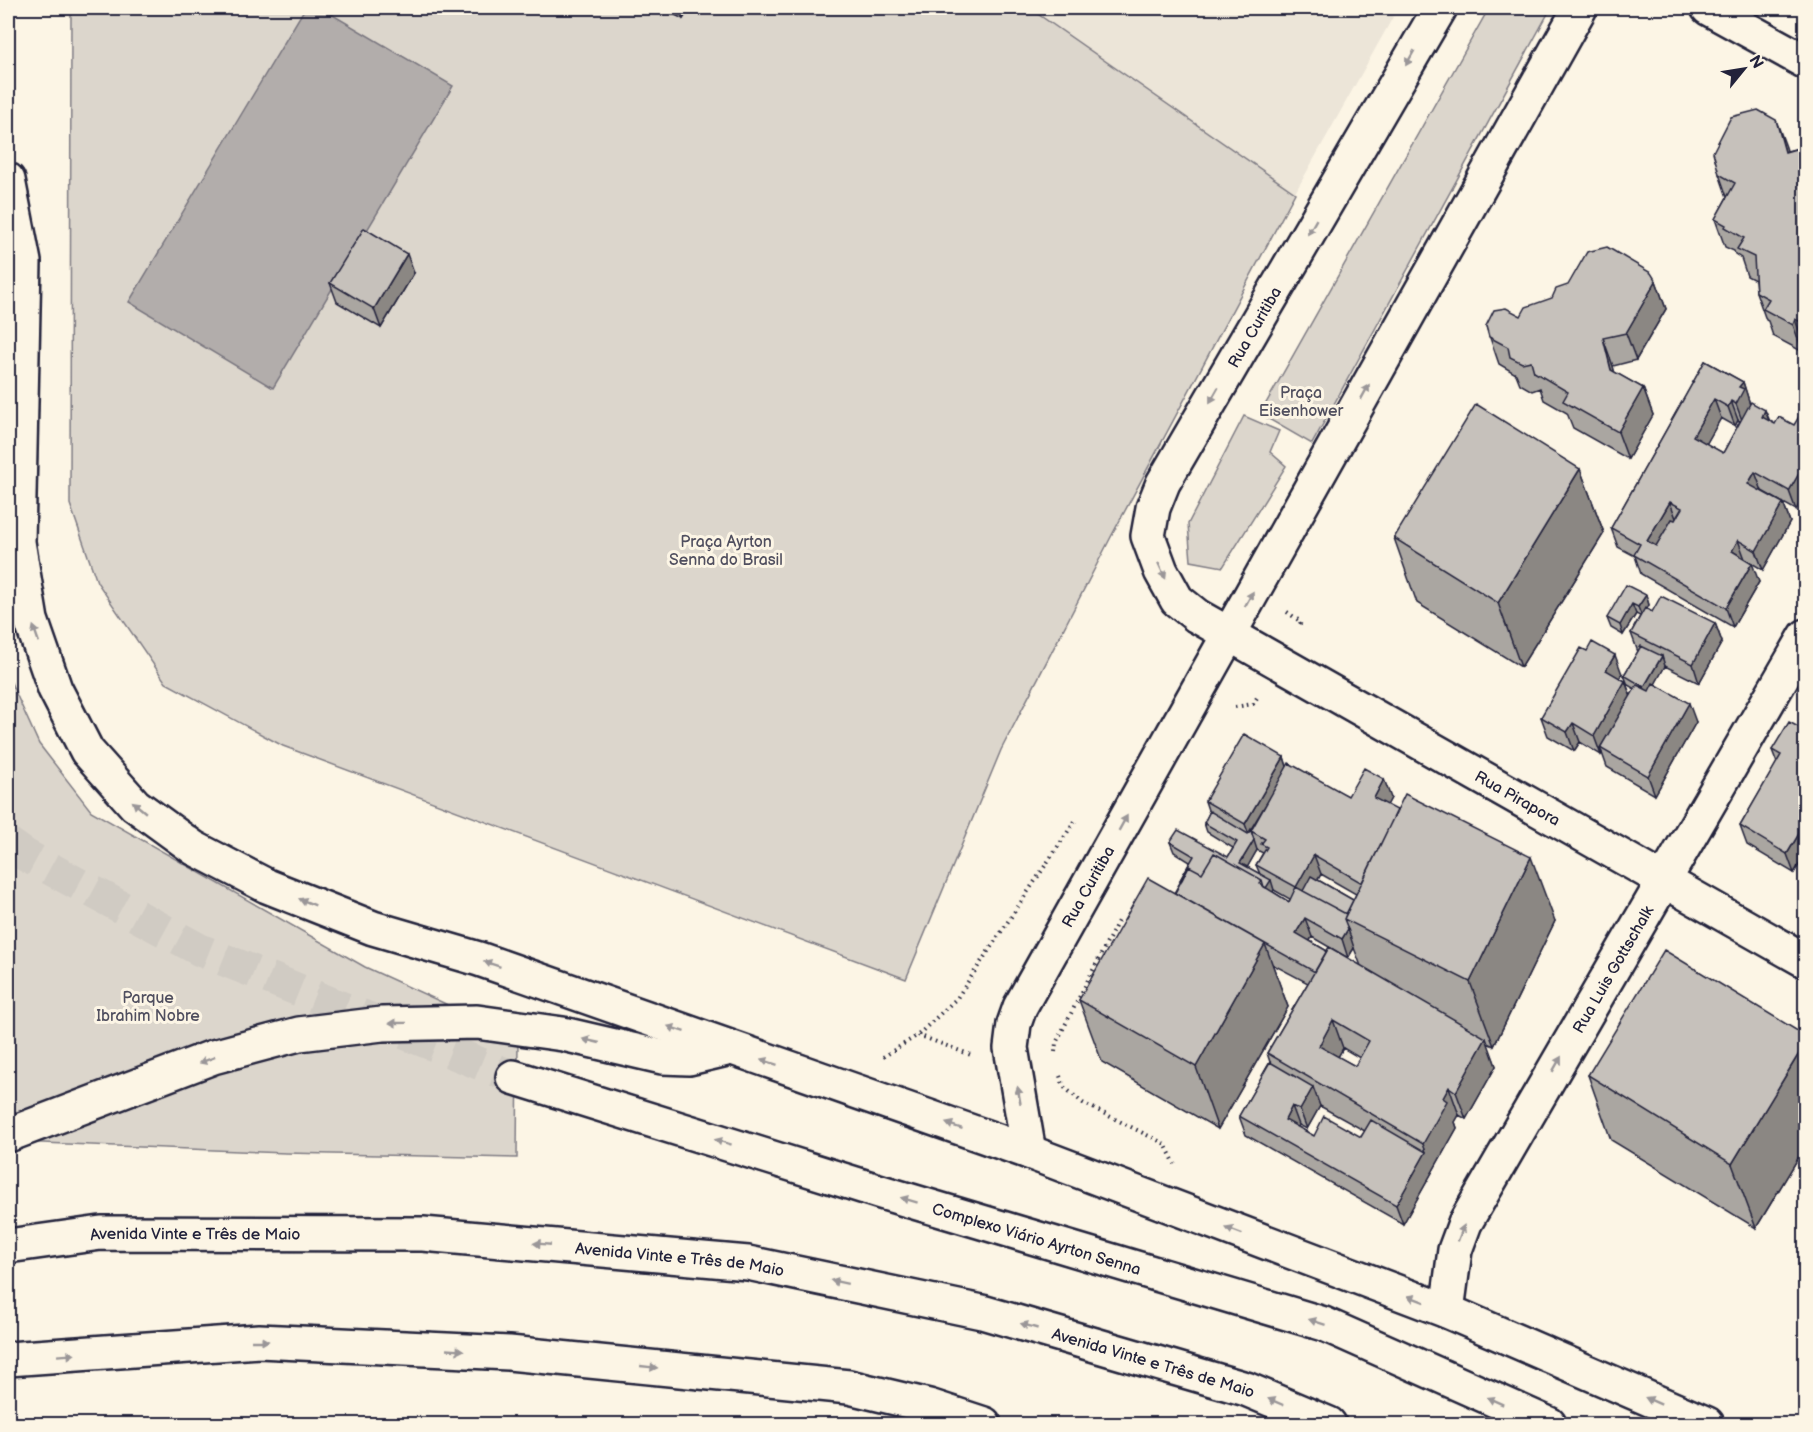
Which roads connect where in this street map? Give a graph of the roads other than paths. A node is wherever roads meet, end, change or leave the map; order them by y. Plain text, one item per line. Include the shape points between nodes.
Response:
1 (1440, 8) edge
2 (1580, 8) edge
3 (1708, 8) edge
4 (1806, 62) edge
5 (8, 180) edge
6 (1229, 635) junction
7 (1806, 636) edge
8 (1663, 882) junction
9 (1806, 962) edge
10 (731, 1048) junction
11 (513, 1077) tunnel mouth
12 (8, 1135) edge
13 (1029, 1152) junction
14 (8, 1246) edge
15 (1447, 1311) junction
16 (8, 1359) edge
17 (984, 1425) edge
18 (1329, 1425) edge
19 (1549, 1425) edge
20 (1707, 1425) edge

1 -> 6 main road, Rua Curitiba via 1163,483 1153,508 1148,536 1161,571 1178,600
6 -> 2 main road, Rua Curitiba
3 - 4 main road
10 -> 5 main road via 479,959 373,928 267,886 194,848 135,805 87,751 55,689 31,620 18,542 24,262
6 - 8 main road, Rua Pirapora
13 -> 6 main road, Rua Curitiba via 1011,1048 1020,1007
7 - 8 main road, Rua Luis Gottschalk
8 - 9 main road, Rua Pirapora
15 -> 8 main road, Rua Luis Gottschalk via 1455,1250 1465,1223
10 -> 12 main road via 689,1058 668,1058 563,1034 477,1023 382,1024 299,1034 213,1057
13 -> 10 main road
19 -> 11 main road, Complexo Viário Ayrton Senna via 1324,1324
15 -> 13 main road
18 -> 14 main road, Avenida Vinte e Três de Maio via 1246,1389 982,1312 748,1263 423,1234 101,1233
20 -> 15 main road
16 -> 17 main road via 259,1341 509,1353 849,1387 929,1406

